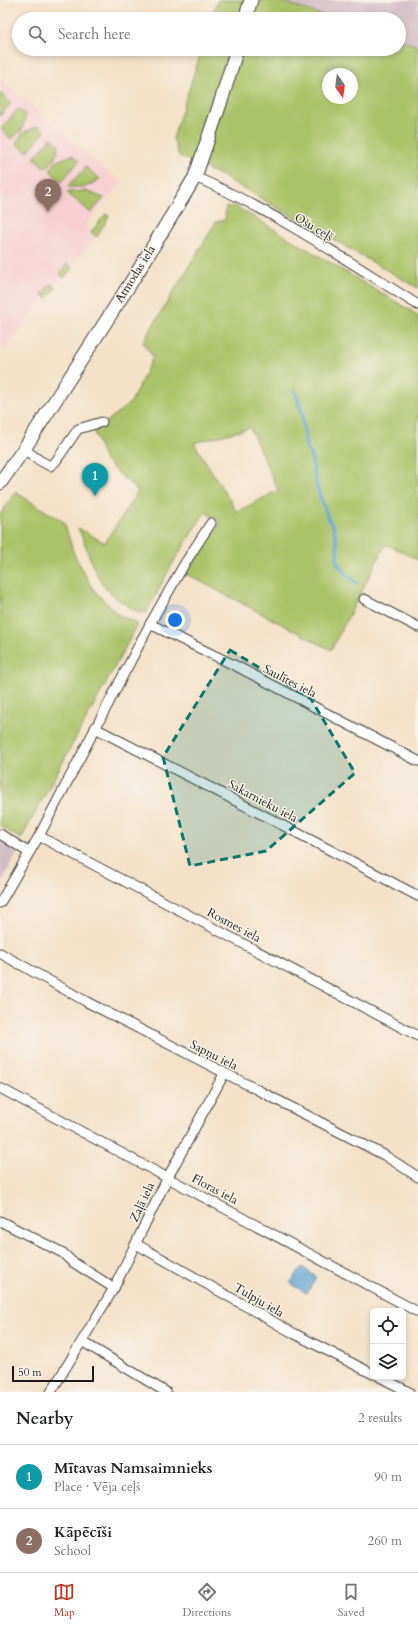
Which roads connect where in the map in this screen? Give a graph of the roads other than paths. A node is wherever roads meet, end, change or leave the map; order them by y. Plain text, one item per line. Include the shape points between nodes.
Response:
1 (251, 0) edge
2 (247, 12) edge
3 (235, 56) edge
4 (195, 177) junction
5 (418, 305) edge
6 (102, 422) dead end
7 (24, 449) junction
8 (0, 483) edge
9 (212, 523) dead end
10 (364, 599) dead end
11 (150, 624) junction
12 (418, 627) edge
13 (95, 728) junction
14 (418, 761) edge
15 (0, 834) edge
16 (39, 836) junction
17 (28, 852) junction
18 (418, 896) edge
19 (0, 903) edge
20 (0, 953) edge
21 (418, 1036) edge
22 (224, 1074) junction
23 (0, 1088) edge
24 (168, 1177) junction
25 (418, 1177) edge
26 (0, 1221) edge
27 (136, 1244) junction
28 (114, 1288) junction
29 (418, 1312) edge
30 (83, 1342) junction
31 (370, 1372) edge
32 (386, 1380) edge
33 (51, 1392) edge
34 (166, 1392) edge
35 (409, 1392) edge

1 - 2 main road
3 - 4 main road, Atmodas iela
4 - 5 street, Ošu ceļš via 269,213
4 - 7 main road, Atmodas iela
6 - 7 street via 78,429 50,466
7 - 8 main road, Atmodas iela
9 - 11 street via 185,563
10 - 12 street
11 - 13 street
11 - 14 street, Saulītes iela
13 - 16 street
13 - 18 street, Sakarnieku iela
15 - 17 street
16 - 17 street
16 - 21 street, Rosmes iela
17 - 19 street
20 - 22 street, Sapņu iela
22 - 24 street, Zaļā iela
22 - 25 street, Sapņu iela via 384,1155
23 - 24 street, Floras iela
24 - 27 street, Zaļā iela
24 - 29 street, Floras iela
26 - 28 street via 63,1253 71,1261
27 - 28 street, Zaļā iela
27 - 31 street, Tulpju iela via 295,1334
28 - 30 street, Zaļā iela
30 - 33 street, Zaļā iela
30 - 34 street
32 - 35 street

